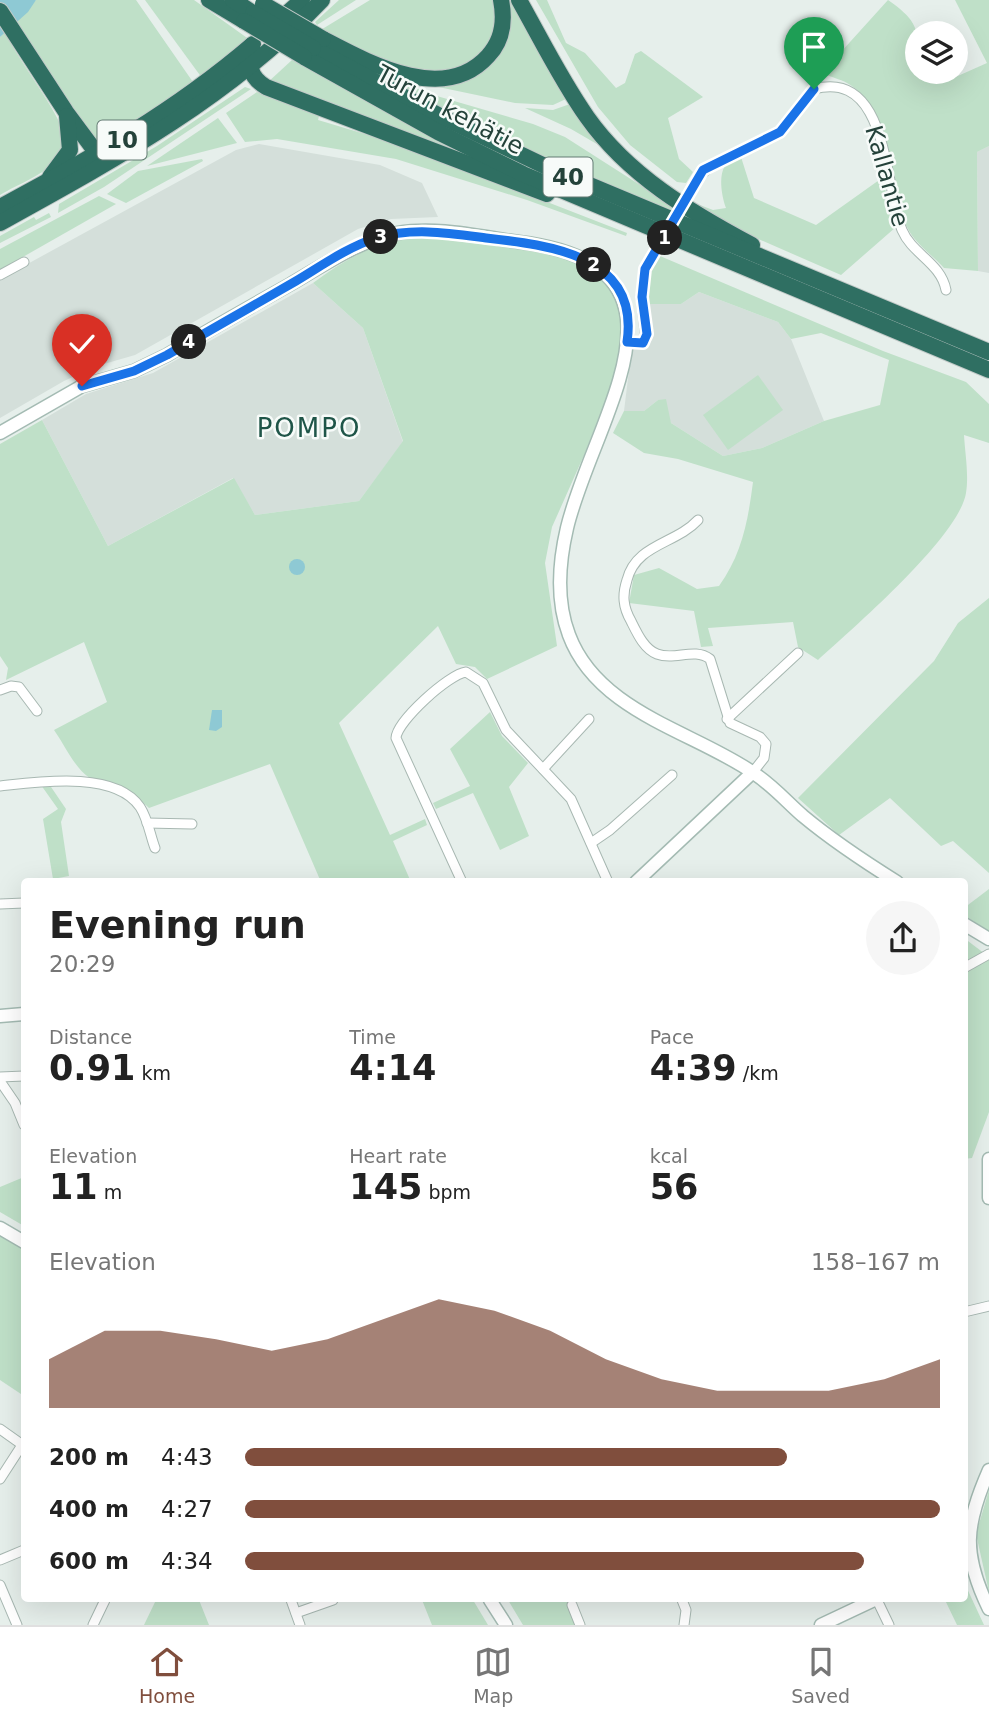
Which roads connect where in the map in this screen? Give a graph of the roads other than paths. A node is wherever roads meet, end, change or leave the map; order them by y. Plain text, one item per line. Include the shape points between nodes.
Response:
1 (209, 0) edge
2 (233, 0) edge
3 (302, 0) edge
4 (322, 0) edge
5 (501, 0) edge
6 (519, 0) edge
7 (254, 9) edge
8 (0, 11) edge
9 (253, 45) junction
10 (313, 48) junction
11 (257, 79) junction
12 (66, 112) junction
13 (104, 159) junction
14 (46, 182) junction
15 (0, 207) edge
16 (605, 211) junction
17 (0, 223) edge
18 (24, 262) dead end
19 (0, 275) edge
20 (831, 287) junction
21 (946, 290) dead end
22 (627, 342) junction
23 (989, 352) edge
24 (989, 370) edge
25 (0, 433) edge
26 (698, 520) dead end
27 (798, 653) dead end
28 (0, 690) edge
29 (37, 712) dead end
30 (589, 719) dead end
31 (727, 719) junction
32 (543, 769) junction
33 (753, 772) junction
34 (671, 775) dead end
35 (0, 786) edge
36 (147, 823) junction
37 (192, 824) dead end
38 (591, 843) junction
39 (155, 848) dead end
40 (460, 878) edge
41 (606, 878) edge
42 (640, 878) edge
43 (891, 878) edge
44 (21, 903) edge
45 (0, 904) edge
46 (968, 926) edge
47 (989, 939) edge
48 (989, 954) edge
49 (968, 966) edge
50 (21, 1014) edge
51 (0, 1016) edge
52 (21, 1076) edge
53 (0, 1079) edge
54 (21, 1118) edge
55 (989, 1159) edge
56 (989, 1198) edge
57 (0, 1228) edge
58 (21, 1240) edge
59 (989, 1306) edge
60 (968, 1311) edge
61 (0, 1429) edge
62 (21, 1442) edge
63 (21, 1448) edge
64 (989, 1470) edge
65 (0, 1479) edge
66 (968, 1542) edge
67 (21, 1551) edge
68 (0, 1560) edge
69 (968, 1561) edge
70 (0, 1585) edge
71 (104, 1602) edge
72 (292, 1602) edge
73 (327, 1602) edge
74 (491, 1602) edge
75 (683, 1602) edge
76 (872, 1602) edge
77 (877, 1602) edge
78 (572, 1605) dead end
79 (989, 1609) edge
80 (296, 1613) junction
81 (17, 1625) edge
82 (93, 1625) edge
83 (300, 1625) edge
84 (506, 1625) edge
85 (580, 1625) edge
86 (684, 1625) edge
87 (821, 1625) edge
88 (889, 1625) edge

1 - 7 highway, Turun kehätie / 40
2 - 7 highway, Turun kehätie / 40
3 - 9 highway, 10
4 - 11 highway, 10
5 - 10 highway via 503,22 496,46 476,67 447,78 387,69
6 - 20 highway via 588,118 635,169 705,220
7 - 10 highway, Turun kehätie / 40, bridge
7 - 10 highway, bridge
8 - 12 highway
9 - 11 highway
9 - 13 highway, 10
10 - 16 highway, Turun kehätie / 40 via 438,132
10 - 20 highway, Turun kehätie / 40 via 506,149
11 - 13 highway, 10
11 - 16 highway via 520,186
12 - 13 highway
12 - 14 highway via 70,150
13 - 14 highway, 10
13 - 17 highway, 10
14 - 15 highway, 10
16 - 24 highway, Turun kehätie / 40
18 - 19 street
20 - 23 highway, Turun kehätie / 40
21 - 22 street, Kallantie, bridge via 943,277 903,233 874,120 851,92 836,85 814,89 780,132 715,163 698,177 647,264 642,297 646,340
22 - 25 street via 629,318 624,300 606,275 577,254 522,242 425,231 396,233 344,253 167,355 134,371 82,386
22 - 33 street via 615,398 577,495 563,548 561,594 569,636 594,672 635,709
26 - 31 street via 634,561 624,604 638,635 653,652 664,656 699,654 710,659
27 - 31 street
28 - 29 street via 19,687
30 - 32 street
31 - 33 street via 766,744 764,758
32 - 38 street via 571,799
32 - 40 street via 506,730 483,683 470,673 452,677 399,725 398,748
33 - 42 street
33 - 43 street via 848,851
34 - 38 street
35 - 36 street via 79,781 126,794
36 - 37 street
36 - 39 street
38 - 41 street
44 - 45 street
46 - 47 street
48 - 49 street
50 - 51 street
52 - 53 street
53 - 54 street
55 - 56 street
57 - 58 street
59 - 60 street
61 - 62 street
63 - 65 street
64 - 66 street via 972,1515
67 - 68 street
69 - 79 street
70 - 81 street
71 - 82 street
72 - 80 street
73 - 80 street
74 - 84 street
75 - 86 street
76 - 87 street
77 - 88 street
78 - 85 street
80 - 83 street

